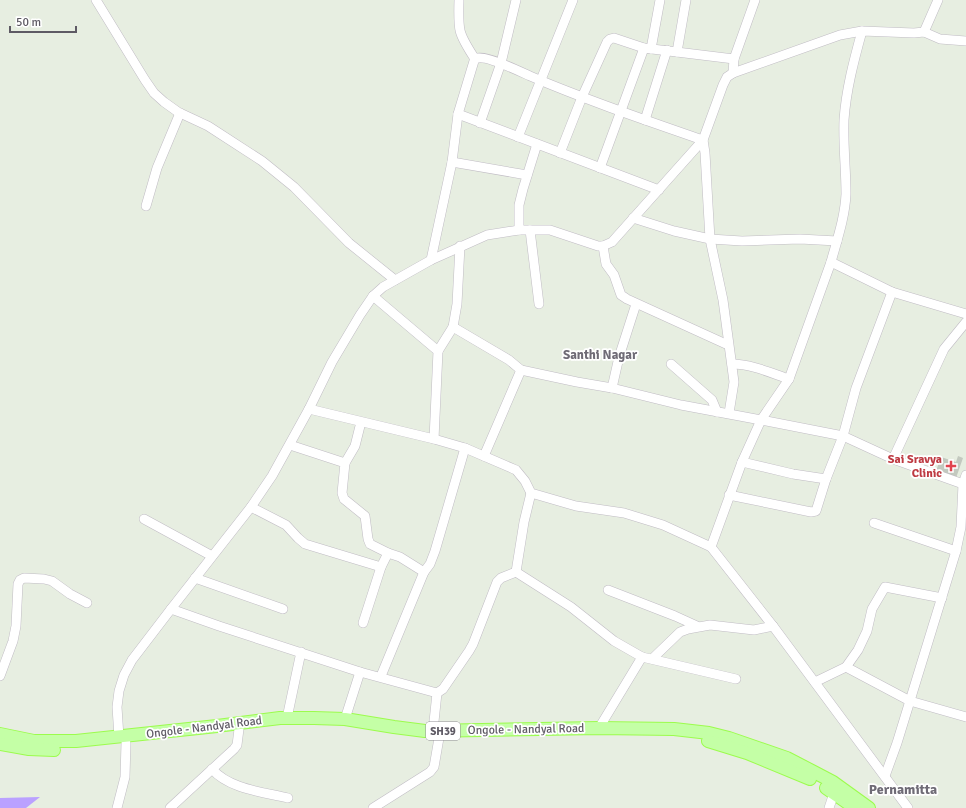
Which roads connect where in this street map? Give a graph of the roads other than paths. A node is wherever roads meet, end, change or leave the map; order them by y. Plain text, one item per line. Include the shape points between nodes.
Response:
1 (96, 0) edge
2 (459, 0) edge
3 (516, 0) edge
4 (573, 0) edge
5 (660, 0) edge
6 (686, 0) edge
7 (755, 0) edge
8 (938, 0) edge
9 (862, 31) junction
10 (924, 32) junction
11 (966, 41) edge
12 (648, 48) junction
13 (667, 50) junction
14 (677, 52) junction
15 (476, 59) junction
16 (734, 59) junction
17 (501, 64) junction
18 (733, 72) junction
19 (541, 80) junction
20 (582, 97) junction
21 (620, 111) junction
22 (180, 114) junction
23 (458, 114) junction
24 (645, 120) junction
25 (480, 123) junction
26 (518, 137) junction
27 (703, 140) junction
28 (537, 144) junction
29 (443, 152) dead end
30 (560, 153) junction
31 (452, 158) junction
32 (600, 168) junction
33 (527, 175) junction
34 (659, 190) junction
35 (146, 206) dead end
36 (633, 218) junction
37 (519, 230) junction
38 (530, 230) junction
39 (710, 240) junction
40 (837, 241) junction
41 (460, 246) junction
42 (603, 246) junction
43 (431, 260) junction
44 (830, 262) junction
45 (395, 280) junction
46 (892, 292) junction
47 (373, 296) junction
48 (539, 304) dead end
49 (636, 304) junction
50 (966, 314) edge
51 (966, 322) edge
52 (453, 327) junction
53 (728, 345) junction
54 (438, 351) junction
55 (671, 364) dead end
56 (732, 364) junction
57 (521, 370) junction
58 (789, 379) junction
59 (612, 388) junction
60 (309, 409) junction
61 (717, 412) junction
62 (729, 414) junction
63 (761, 420) junction
64 (361, 422) junction
65 (843, 436) junction
66 (434, 439) junction
67 (290, 445) junction
68 (465, 448) junction
69 (484, 456) junction
70 (893, 459) junction
71 (742, 462) junction
72 (345, 463) junction
73 (966, 475) edge
74 (826, 479) junction
75 (963, 484) junction
76 (532, 493) junction
77 (730, 495) junction
78 (251, 508) junction
79 (144, 519) dead end
80 (874, 522) dead end
81 (963, 528) edge
82 (712, 547) junction
83 (956, 551) junction
84 (388, 553) junction
85 (212, 556) junction
86 (381, 567) junction
87 (424, 572) junction
88 (516, 572) junction
89 (195, 578) junction
90 (608, 590) dead end
91 (942, 598) junction
92 (87, 603) dead end
93 (171, 609) junction
94 (283, 609) dead end
95 (363, 623) dead end
96 (697, 626) junction
97 (773, 626) junction
98 (301, 652) junction
99 (642, 657) junction
100 (652, 659) junction
101 (846, 667) junction
102 (360, 672) junction
103 (0, 676) edge
104 (381, 676) junction
105 (736, 679) dead end
106 (814, 682) junction
107 (437, 693) junction
108 (910, 701) junction
109 (966, 717) edge
110 (287, 718) junction
111 (345, 719) junction
112 (599, 728) junction
113 (239, 729) junction
114 (0, 734) edge
115 (436, 734) junction
116 (122, 740) junction
117 (0, 744) edge
118 (212, 769) junction
119 (885, 776) junction
120 (834, 793) junction
121 (288, 798) dead end
122 (118, 804) edge
123 (170, 808) edge
124 (373, 808) edge
125 (829, 808) edge
126 (854, 808) edge
127 (870, 808) edge
128 (908, 808) edge

1 - 22 street via 154,93
2 - 15 street via 460,35
3 - 17 street
4 - 19 street
5 - 12 street
6 - 14 street
7 - 16 street
8 - 10 street
9 - 10 street
9 - 18 street via 840,35
9 - 40 street via 846,101 846,195
10 - 11 street via 940,39
12 - 13 street
12 - 20 street via 610,39
12 - 21 street
13 - 14 street
13 - 24 street
14 - 16 street
15 - 17 street via 482,58
15 - 23 street
16 - 18 street
17 - 19 street
17 - 25 street
18 - 27 street via 723,85
19 - 20 street
19 - 26 street
20 - 21 street
20 - 30 street
21 - 24 street
21 - 32 street
22 - 35 street via 157,168
22 - 45 street via 208,126 262,161 294,187 349,243
23 - 25 street
23 - 31 street
24 - 27 street
25 - 26 street
26 - 28 street
27 - 34 street
27 - 39 street
28 - 30 street
28 - 33 street
29 - 31 street
30 - 32 street
31 - 33 street
31 - 43 street
32 - 34 street
33 - 37 street via 519,205
34 - 36 street
36 - 39 street
36 - 42 street via 612,242
37 - 38 street
37 - 41 street via 487,234
38 - 42 street via 557,231
38 - 48 street
39 - 40 street
39 - 53 street via 723,300
40 - 44 street
41 - 43 street
41 - 52 street via 457,304
42 - 49 street via 606,264 614,275 621,295
43 - 45 street
44 - 46 street
44 - 58 street
45 - 47 street
46 - 50 street
46 - 65 street via 856,388
47 - 54 street
47 - 60 street via 332,362
49 - 53 street
49 - 59 street
51 - 70 street via 944,349
52 - 54 street
52 - 57 street via 509,360
53 - 56 street
54 - 66 street
55 - 61 street via 712,400
56 - 58 street via 758,368
56 - 62 street via 734,388
57 - 59 street
57 - 69 street
58 - 63 street
59 - 61 street
60 - 64 street
60 - 67 street
61 - 62 street
62 - 63 street
63 - 65 street
63 - 71 street
64 - 66 street
64 - 72 street via 355,446
65 - 70 street
65 - 74 street
66 - 68 street
67 - 72 street
67 - 78 street
68 - 69 street
68 - 87 street via 435,551
69 - 76 street via 516,470
70 - 75 street
71 - 74 street
71 - 77 street
72 - 84 street via 342,493 344,499 365,516 370,544
73 - 75 street
74 - 77 street via 814,512
75 - 81 street
76 - 82 street via 576,506 624,513 663,525
76 - 88 street via 524,522
77 - 82 street
78 - 85 street
78 - 86 street via 286,525 305,544
79 - 85 street
80 - 83 street
81 - 83 street
82 - 97 street
83 - 91 street
84 - 86 street
84 - 87 street
85 - 89 street
86 - 95 street
87 - 104 street
88 - 99 street via 571,607 614,641
88 - 107 street via 497,582 469,651 447,684
89 - 93 street
89 - 94 street
90 - 96 street
91 - 101 street via 885,587 872,609 867,631 858,650
91 - 108 street
92 - 103 street via 52,581 24,578 20,580 13,641
93 - 98 street
93 - 116 street via 132,660 124,675 117,707
96 - 97 street via 754,630
96 - 100 street via 680,632
97 - 106 street
98 - 102 street
98 - 110 street
99 - 100 street
99 - 112 street
100 - 105 street
101 - 106 street
101 - 108 street
102 - 104 street
102 - 111 street
104 - 107 street
106 - 119 street
107 - 115 street
108 - 109 street
108 - 119 street
110 - 111 main road, Ongole - Nandyal Road / SH39
110 - 116 main road, Ongole - Nandyal Road / SH39
111 - 115 main road, Ongole - Nandyal Road / SH39
112 - 115 main road, Ongole - Nandyal Road / SH39
112 - 127 main road, Ongole - Nandyal Road / SH39 via 674,728 730,738 787,758 833,782
113 - 115 main road, Ongole - Nandyal Road / SH39 via 309,723 396,735
113 - 116 main road, Ongole - Nandyal Road / SH39
113 - 118 street via 237,745
114 - 116 main road, Ongole - Nandyal Road / SH39 via 51,741
115 - 120 main road, Ongole - Nandyal Road / SH39 via 691,737 747,753 801,774
115 - 124 street via 436,760 430,772
116 - 117 main road, Ongole - Nandyal Road / SH39 via 56,750
116 - 122 street via 125,778
118 - 121 street via 232,784
118 - 123 street
119 - 128 street
120 - 125 street
120 - 126 main road, Ongole - Nandyal Road / SH39

